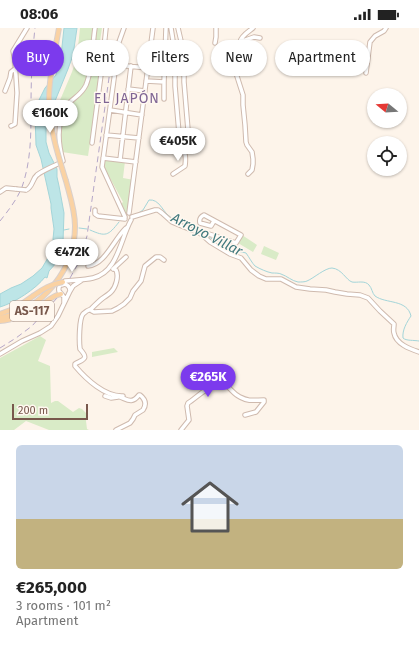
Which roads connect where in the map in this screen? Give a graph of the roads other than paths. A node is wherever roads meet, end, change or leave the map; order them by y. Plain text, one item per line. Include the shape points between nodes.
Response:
1 (27, 28) edge
2 (59, 28) edge
3 (95, 28) edge
4 (106, 28) edge
5 (124, 28) edge
6 (153, 28) edge
7 (166, 28) edge
8 (171, 28) edge
9 (178, 28) edge
10 (216, 28) edge
11 (253, 28) edge
12 (386, 28) edge
13 (260, 38) dead end
14 (20, 40) edge
15 (120, 40) edge
16 (151, 40) edge
17 (166, 40) edge
18 (173, 40) edge
19 (216, 40) edge
20 (241, 40) edge
21 (246, 40) edge
22 (370, 42) edge
23 (131, 66) joint
24 (137, 67) edge
25 (12, 71) edge
26 (16, 76) edge
27 (115, 76) edge
28 (147, 76) edge
29 (164, 76) edge
30 (175, 76) edge
31 (237, 76) edge
32 (146, 81) junction
33 (164, 82) junction
34 (128, 89) junction
35 (5, 91) dead end
36 (145, 91) junction
37 (164, 100) dead end
38 (110, 110) junction
39 (126, 112) junction
40 (142, 115) junction
41 (11, 126) dead end
42 (188, 130) dead end
43 (106, 135) junction
44 (123, 137) junction
45 (139, 138) junction
46 (92, 144) dead end
47 (103, 158) junction
48 (120, 160) junction
49 (136, 162) junction
50 (173, 174) dead end
51 (248, 174) dead end
52 (0, 192) edge
53 (95, 210) dead end
54 (127, 217) junction
55 (214, 221) dead end
56 (126, 229) junction
57 (202, 234) junction
58 (126, 257) dead end
59 (164, 260) dead end
60 (88, 266) dead end
61 (108, 269) junction
62 (114, 269) junction
63 (83, 279) junction
64 (64, 284) junction
65 (69, 292) junction
66 (61, 294) junction
67 (64, 303) junction
68 (91, 309) junction
69 (0, 314) edge
70 (0, 319) edge
71 (419, 352) edge
72 (0, 354) edge
73 (105, 396) dead end
74 (120, 396) junction
75 (245, 415) dead end
76 (116, 430) edge
77 (181, 430) edge

1 - 14 street
2 - 70 main road, AS-117, bridge via 49,100 52,129 73,208 73,244 67,264 44,296 20,312
3 - 52 street, bridge via 86,84 62,115 58,131 63,161 36,176 30,188 26,190 6,188
4 - 46 street
5 - 15 street
6 - 16 street
7 - 17 street
8 - 18 street
9 - 42 street
10 - 19 street
11 - 20 street
12 - 22 street
13 - 21 street
23 - 24 street
23 - 34 street
25 - 35 street
26 - 41 street via 17,110 15,124
27 - 38 street
28 - 32 street
29 - 33 street
30 - 50 street via 180,145 186,159 185,166
31 - 51 street via 243,95 246,142 253,159 252,170
32 - 33 street
32 - 36 street
33 - 37 street
34 - 36 street
34 - 39 street
36 - 40 street
38 - 39 street
38 - 43 street
39 - 40 street
39 - 44 street
40 - 45 street
43 - 44 street
43 - 47 street
44 - 45 street
44 - 48 street
45 - 49 street
47 - 48 street
47 - 54 street via 102,169
48 - 49 street
49 - 54 street
53 - 54 street via 98,216
54 - 56 street
54 - 57 street via 158,210 172,222
55 - 57 street via 241,235 236,243
56 - 60 street via 100,261
56 - 61 street via 114,261
57 - 71 street via 210,242 241,258 251,270 266,279 281,279 296,287 368,298 394,324 397,339
58 - 62 street
59 - 68 street via 156,257 146,266 141,281 130,298 118,308 98,312
61 - 62 street
61 - 63 street via 99,276
62 - 68 street via 118,272 114,288
63 - 64 street
63 - 65 street
64 - 65 street via 69,287
64 - 66 street via 59,290
64 - 69 main road, AS-117, bridge via 51,285 16,308
65 - 66 street
65 - 67 street
66 - 67 street
66 - 70 main road, AS-117 via 12,319
67 - 72 street via 51,326
68 - 74 street via 84,313 80,330 80,349 85,357 75,366 95,386
73 - 74 street
74 - 76 street via 130,400 136,399 140,394 146,403 131,422
75 - 77 street via 256,412 264,400 244,399 222,384 214,386 187,404 189,420

